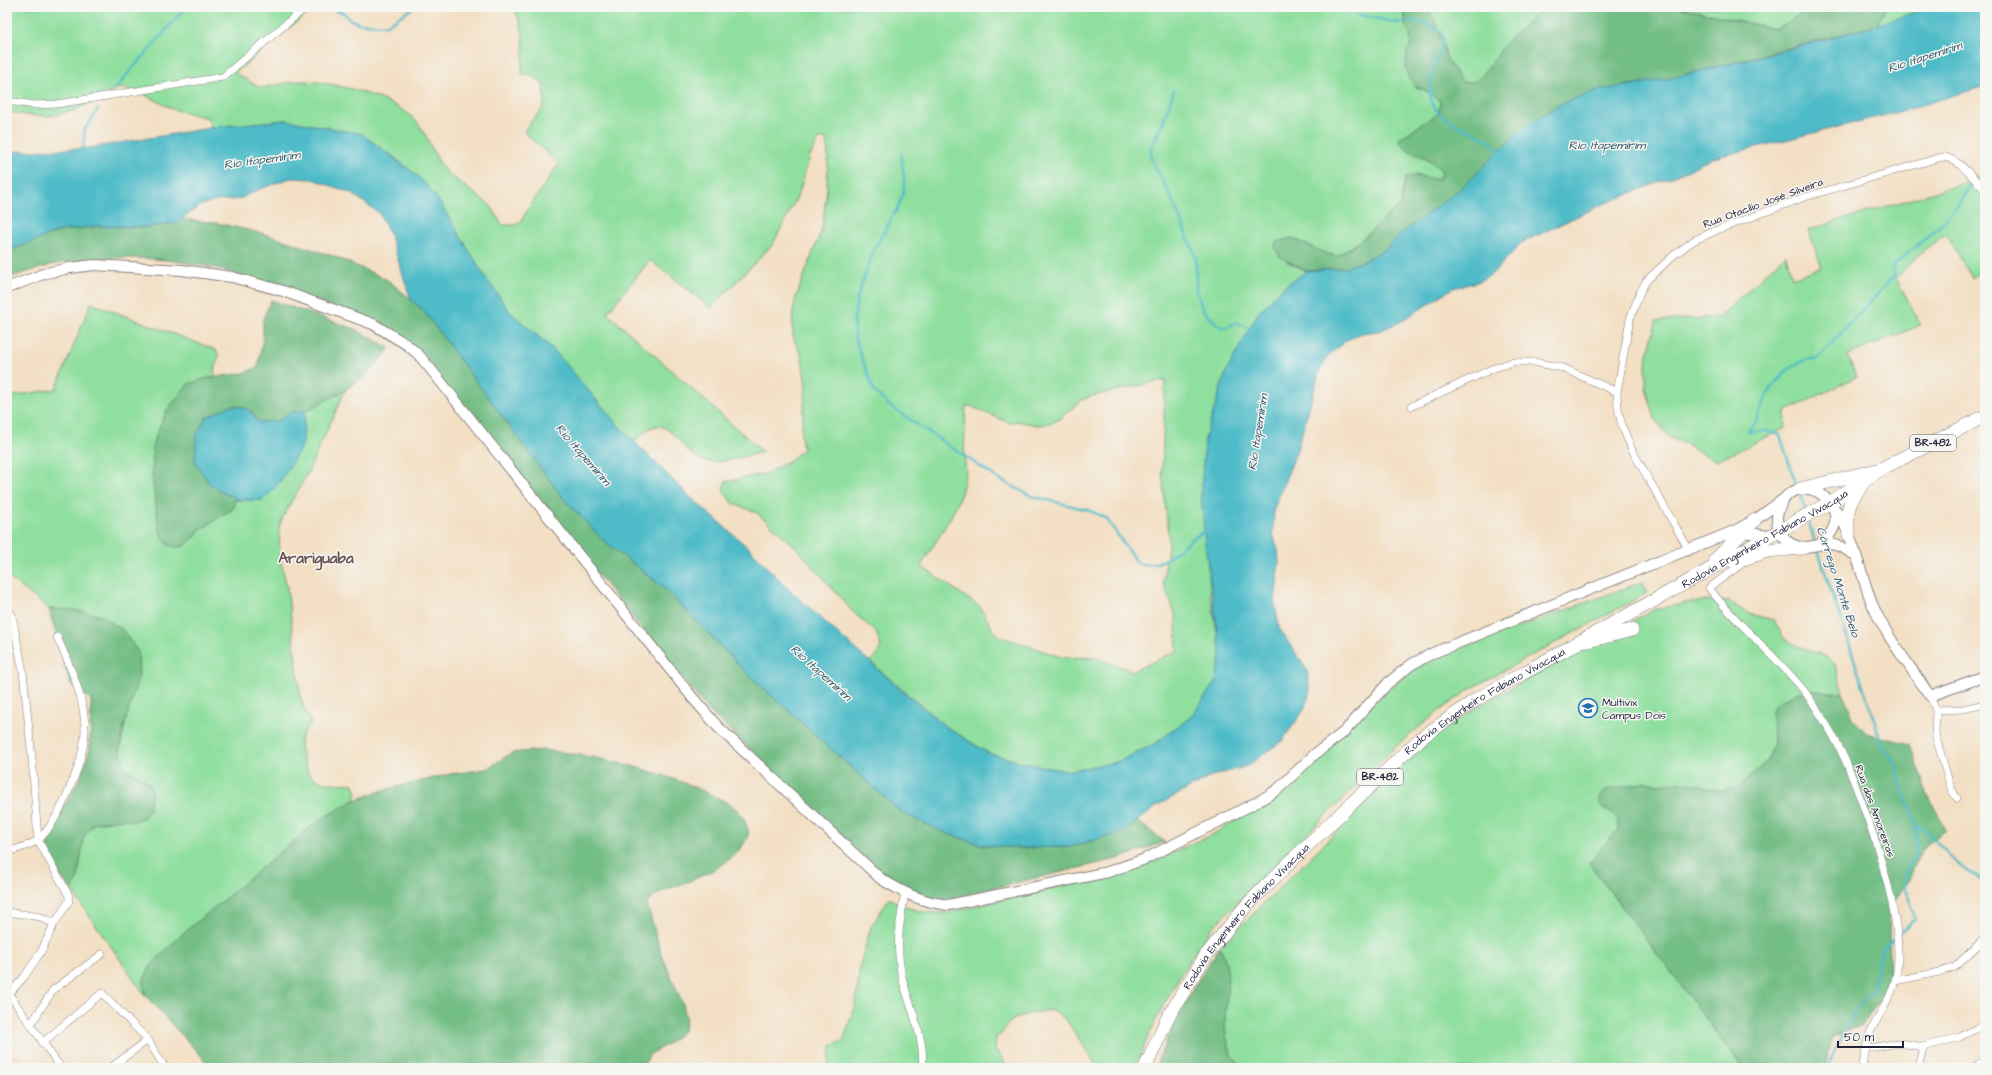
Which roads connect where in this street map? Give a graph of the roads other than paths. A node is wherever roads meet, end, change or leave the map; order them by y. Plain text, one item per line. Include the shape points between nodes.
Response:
1 (306, 7) edge
2 (7, 102) edge
3 (1985, 190) edge
4 (7, 288) edge
5 (1617, 392) junction
6 (1412, 406) dead end
7 (1985, 416) edge
8 (1881, 469) junction
9 (1867, 478) junction
10 (1800, 489) junction
11 (1785, 498) junction
12 (1832, 504) junction
13 (1755, 520) joint
14 (1780, 530) junction
15 (1740, 531) junction
16 (1849, 535) junction
17 (1768, 536) junction
18 (1820, 544) junction
19 (1803, 548) junction
20 (1689, 550) junction
21 (1757, 554) junction
22 (1855, 555) junction
23 (1699, 575) junction
24 (7, 607) edge
25 (1632, 630) dead end
26 (57, 637) dead end
27 (1570, 646) junction
28 (1985, 676) edge
29 (1930, 696) junction
30 (1985, 704) edge
31 (1936, 710) junction
32 (1957, 798) dead end
33 (38, 840) junction
34 (7, 852) edge
35 (905, 893) junction
36 (7, 912) edge
37 (54, 924) junction
38 (1985, 938) edge
39 (102, 954) dead end
40 (1895, 981) junction
41 (8, 994) edge
42 (31, 1024) junction
43 (1985, 1024) edge
44 (148, 1040) junction
45 (42, 1043) junction
46 (1867, 1047) junction
47 (1923, 1047) junction
48 (1985, 1060) edge
49 (61, 1068) edge
50 (110, 1068) edge
51 (165, 1068) edge
52 (922, 1068) edge
53 (1146, 1068) edge
54 (1862, 1068) edge
55 (1918, 1068) edge
56 (1973, 1068) edge

1 - 2 street via 223,77 57,104
3 - 5 street, Rua Otacílio José Silveira via 1951,158 1942,156 1805,197 1693,241 1647,280 1640,292 1630,319
4 - 35 street via 46,273 94,265 182,270 232,277 283,291 373,324 406,344 433,372 718,726 881,879
5 - 6 street via 1563,368 1534,362 1513,362 1494,368
5 - 20 street, Rua Otacílio José Silveira via 1622,426 1633,452
7 - 8 highway, BR-482
8 - 9 highway, Rodovia Engenheiro Fabiano Vivacqua / BR-482
8 - 10 highway
9 - 12 highway, Rodovia Engenheiro Fabiano Vivacqua / BR-482
9 - 16 highway via 1848,506
10 - 11 street
10 - 12 street via 1815,490 1825,495
11 - 13 street
11 - 14 street via 1777,514
12 - 14 highway, Rodovia Engenheiro Fabiano Vivacqua / BR-482
12 - 16 street
12 - 18 street via 1836,521 1828,539
13 - 15 highway
14 - 17 highway, Rodovia Engenheiro Fabiano Vivacqua / BR-482
14 - 19 street via 1786,539
15 - 17 street
15 - 20 street
15 - 23 highway
16 - 22 street
17 - 23 highway, Rodovia Engenheiro Fabiano Vivacqua / BR-482
18 - 19 street
18 - 22 street via 1838,545
19 - 21 highway via 1778,549
20 - 35 street via 1412,664 1388,683 1344,732 1315,754 1277,790 1259,802 1146,859 1108,872 948,905 925,902
21 - 23 highway
21 - 40 street, Rua das Amoreiras via 1709,588 1804,692 1828,729 1851,773 1884,869 1893,907 1898,957
22 - 29 street via 1873,606 1883,625
23 - 27 highway, Rodovia Engenheiro Fabiano Vivacqua / BR-482
24 - 33 street via 12,616 23,672
25 - 27 highway
26 - 33 street via 72,670 83,709 85,730 82,753 70,787 55,819
27 - 53 highway, Rodovia Engenheiro Fabiano Vivacqua / BR-482 via 1476,699 1427,734 1295,857 1245,907 1207,954 1168,1017
28 - 29 street
29 - 31 street
30 - 31 street via 1963,709
31 - 32 street via 1935,734 1951,789
33 - 34 street
33 - 37 street via 69,896 69,901
35 - 52 street via 897,940 903,980 918,1025
36 - 37 street via 41,917
37 - 41 street via 24,977
38 - 40 street via 1955,967
39 - 42 street via 52,990
40 - 46 street, Rua das Amoreiras via 1870,1034
41 - 42 street
42 - 45 street
43 - 47 street via 1960,1037
44 - 45 street via 102,993
44 - 50 street
44 - 51 street
45 - 49 street
46 - 47 street via 1899,1043
46 - 54 street, Rua das Amoreiras
47 - 55 street
48 - 56 street

